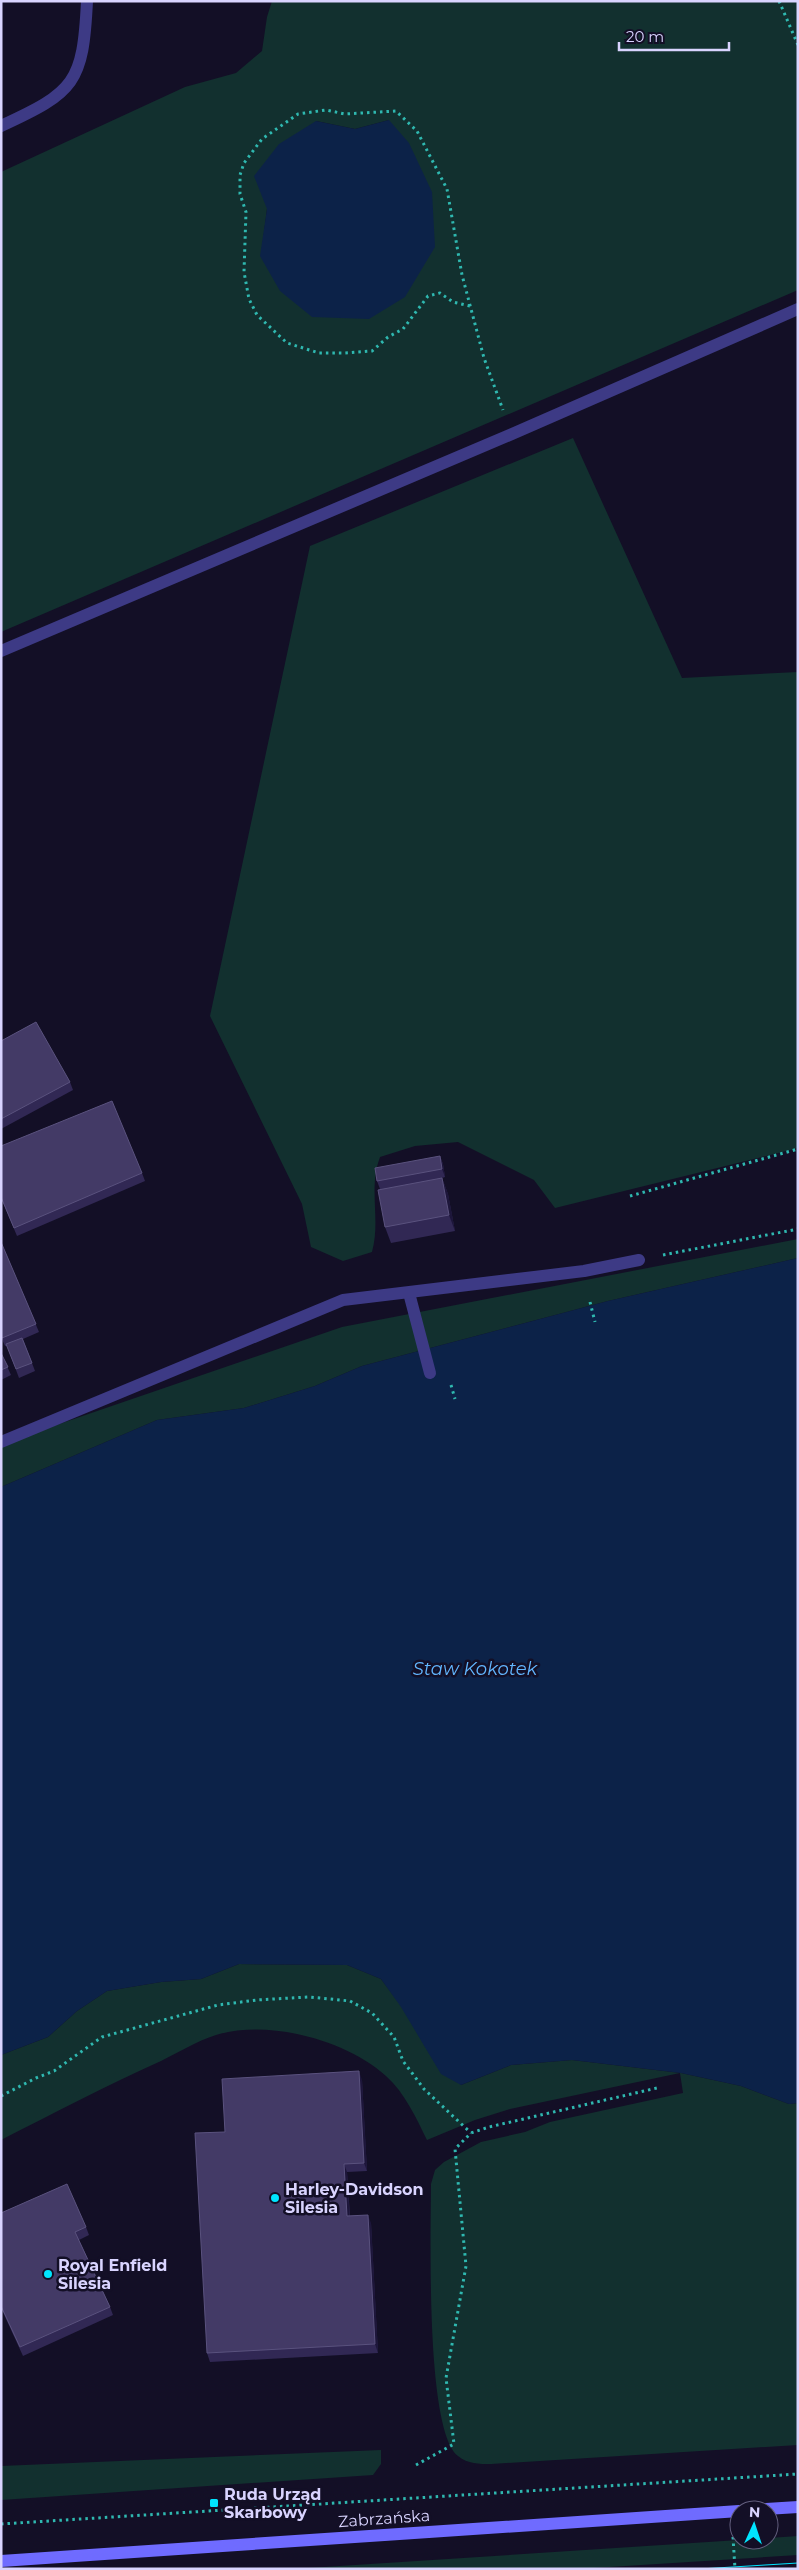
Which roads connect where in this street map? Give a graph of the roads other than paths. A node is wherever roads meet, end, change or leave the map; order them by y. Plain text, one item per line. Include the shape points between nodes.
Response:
1 (87, 1) edge
2 (1, 126) edge
3 (798, 309) edge
4 (1, 651) edge
5 (639, 1260) road end
6 (410, 1294) junction
7 (430, 1373) dead end
8 (1, 1442) edge
9 (798, 2507) edge
10 (779, 2508) edge
11 (729, 2511) edge
12 (1, 2560) edge

1 - 2 lane via 85,47 71,83 43,107
3 - 4 lane
5 - 6 lane via 584,1272
6 - 7 lane
6 - 8 lane via 343,1300
9 - 10 main road
11 - 12 main road, Zabrzańska

